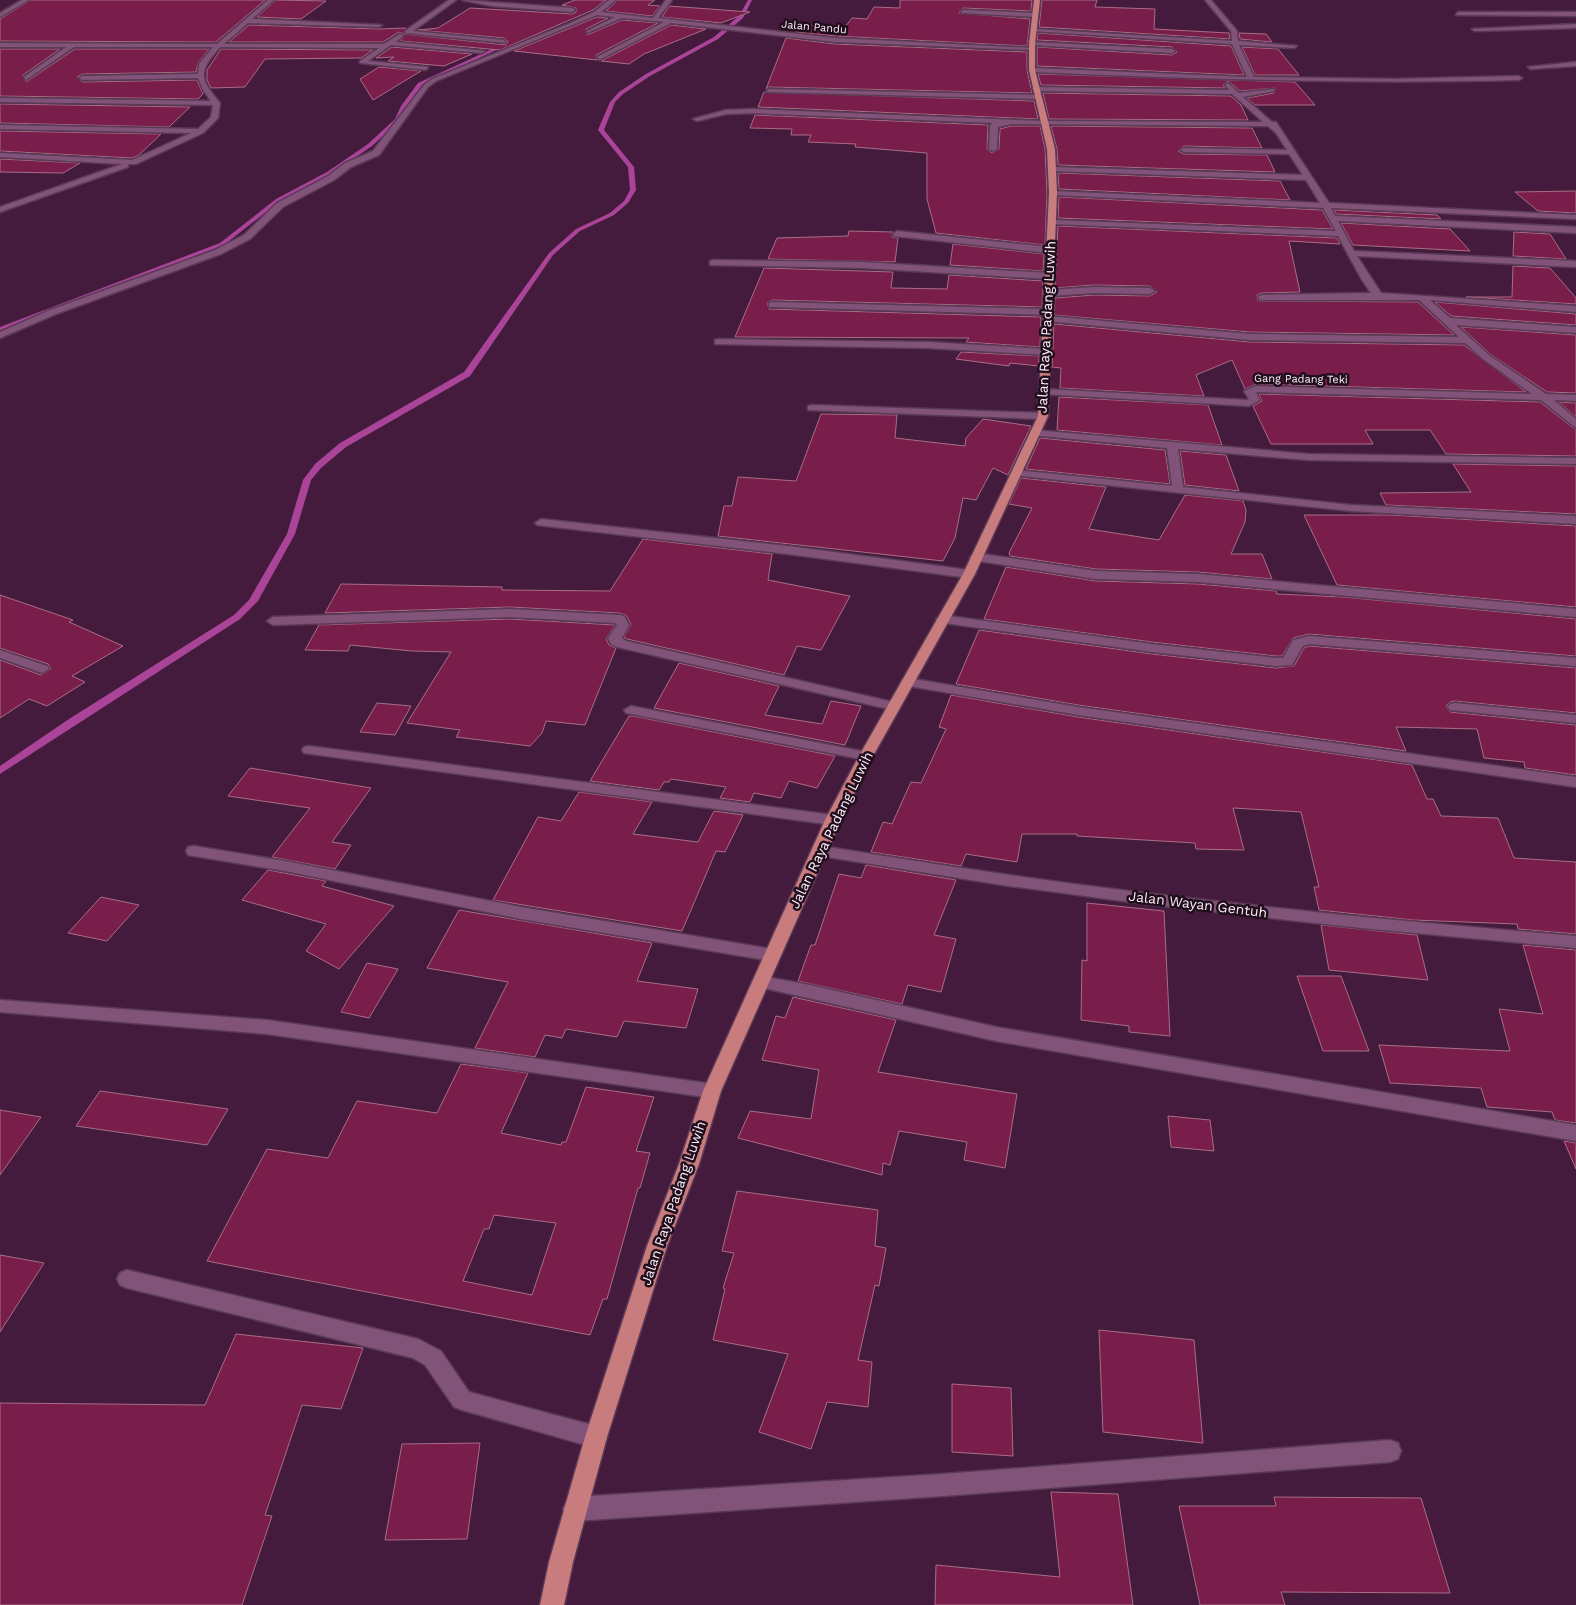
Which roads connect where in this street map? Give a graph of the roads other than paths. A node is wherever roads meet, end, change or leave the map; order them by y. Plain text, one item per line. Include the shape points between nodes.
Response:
1 (26, 0) edge
2 (271, 0) edge
3 (453, 0) edge
4 (465, 0) edge
5 (500, 0) edge
6 (613, 0) edge
7 (669, 0) edge
8 (1037, 0) edge
9 (1208, 0) edge
10 (492, 4) junction
11 (572, 10) dead end
12 (964, 12) dead end
13 (596, 13) junction
14 (1458, 14) dead end
15 (1576, 14) edge
16 (0, 15) edge
17 (621, 16) junction
18 (1035, 16) junction
19 (654, 20) junction
20 (249, 21) junction
21 (672, 21) junction
22 (379, 25) dead end
23 (1576, 26) edge
24 (1475, 29) dead end
25 (589, 32) dead end
26 (400, 36) dead end
27 (1033, 41) junction
28 (504, 42) dead end
29 (1235, 43) junction
30 (0, 44) edge
31 (73, 45) junction
32 (386, 45) junction
33 (218, 46) junction
34 (1294, 46) dead end
35 (482, 51) dead end
36 (1172, 51) dead end
37 (599, 58) dead end
38 (1576, 64) edge
39 (1531, 67) dead end
40 (426, 68) dead end
41 (1032, 70) junction
42 (201, 76) junction
43 (26, 78) dead end
44 (82, 78) dead end
45 (1221, 78) junction
46 (1251, 78) junction
47 (1519, 78) dead end
48 (1272, 90) dead end
49 (768, 91) dead end
50 (1036, 93) junction
51 (1236, 93) junction
52 (0, 100) edge
53 (217, 103) junction
54 (698, 120) dead end
55 (1044, 124) junction
56 (1273, 124) junction
57 (0, 127) edge
58 (200, 131) junction
59 (993, 149) dead end
60 (1184, 150) dead end
61 (1293, 152) junction
62 (0, 155) edge
63 (133, 162) junction
64 (1052, 169) junction
65 (1309, 178) junction
66 (1053, 193) junction
67 (1325, 204) junction
68 (0, 210) edge
69 (1576, 217) edge
70 (1332, 218) junction
71 (1053, 222) junction
72 (1576, 230) edge
73 (897, 234) dead end
74 (1341, 234) junction
75 (1049, 250) junction
76 (1351, 252) junction
77 (712, 262) dead end
78 (1576, 264) edge
79 (1049, 276) junction
80 (1150, 291) dead end
81 (1050, 293) junction
82 (1378, 296) junction
83 (1421, 297) junction
84 (1262, 298) dead end
85 (772, 305) dead end
86 (1576, 309) edge
87 (1048, 315) junction
88 (1446, 320) junction
89 (1576, 330) edge
90 (0, 335) edge
91 (1467, 340) junction
92 (718, 342) dead end
93 (1046, 352) junction
94 (1046, 392) junction
95 (1545, 398) junction
96 (1576, 398) edge
97 (812, 408) dead end
98 (1043, 416) junction
99 (1576, 425) edge
100 (1034, 433) junction
101 (1172, 446) junction
102 (1576, 461) edge
103 (1016, 473) junction
104 (1178, 489) junction
105 (1576, 520) edge
106 (542, 524) dead end
107 (976, 557) junction
108 (969, 574) junction
109 (1576, 613) edge
110 (942, 619) junction
111 (273, 621) dead end
112 (0, 654) edge
113 (1576, 662) edge
114 (42, 669) dead end
115 (908, 682) junction
116 (893, 706) junction
117 (1455, 707) dead end
118 (631, 710) dead end
119 (1576, 719) edge
120 (309, 750) dead end
121 (866, 756) junction
122 (1576, 782) edge
123 (833, 820) junction
124 (194, 851) dead end
125 (822, 851) junction
126 (1576, 942) edge
127 (772, 955) junction
128 (761, 982) junction
129 (0, 1006) edge
130 (712, 1091) junction
131 (1576, 1133) edge
132 (127, 1279) dead end
133 (596, 1437) junction
134 (1390, 1451) dead end
135 (575, 1508) junction
136 (552, 1605) edge

1 - 16 street
2 - 20 street
3 - 28 street via 407,32
4 - 10 street
5 - 10 street
6 - 13 street
7 - 19 street
8 - 18 main road, Jalan Raya Padang Luwih
9 - 29 street via 1234,31
10 - 11 street
12 - 18 street
13 - 17 street, Jalan Pandu
13 - 90 street via 434,80 426,86 376,153 348,165 331,178 280,205 253,233 225,250 53,312
14 - 15 street
17 - 19 street, Jalan Pandu
17 - 25 street
18 - 27 main road, Jalan Raya Padang Luwih
19 - 21 street, Jalan Pandu
20 - 22 street
20 - 33 street
21 - 27 street, Jalan Pandu via 835,40
21 - 37 street
23 - 24 street
26 - 32 street
27 - 29 street
27 - 36 street
27 - 41 main road, Jalan Raya Padang Luwih
29 - 34 street
29 - 46 street
30 - 31 street
31 - 33 street
31 - 43 street
32 - 33 street
32 - 35 street
32 - 40 street via 362,62
33 - 42 street via 202,64
38 - 39 street
41 - 45 street
41 - 50 main road, Jalan Raya Padang Luwih
42 - 44 street
42 - 53 street via 208,94
45 - 46 street
45 - 51 street
46 - 47 street via 1413,81
48 - 51 street via 1255,94
49 - 50 street
50 - 51 street
50 - 55 main road, Jalan Raya Padang Luwih
51 - 56 street
52 - 53 street
53 - 58 street via 214,118
54 - 55 street via 721,113 752,111
55 - 56 street
55 - 59 street via 996,124
55 - 64 main road, Jalan Raya Padang Luwih via 1051,149
56 - 61 street
57 - 58 street
58 - 63 street
60 - 61 street
61 - 65 street
62 - 63 street
63 - 68 street
64 - 65 street
64 - 66 main road, Jalan Raya Padang Luwih
65 - 67 street
66 - 67 street
66 - 71 main road, Jalan Raya Padang Luwih
67 - 69 street
67 - 70 street
70 - 72 street
70 - 74 street
71 - 74 street
71 - 75 main road, Jalan Raya Padang Luwih
73 - 75 street
74 - 76 street
75 - 79 main road, Jalan Raya Padang Luwih
76 - 78 street
76 - 82 street
77 - 79 street via 878,266
79 - 81 main road, Jalan Raya Padang Luwih
80 - 81 street
81 - 87 main road, Jalan Raya Padang Luwih
82 - 83 street
82 - 84 street
83 - 86 street
83 - 88 street
85 - 87 street
87 - 91 street via 1250,337
87 - 93 main road, Jalan Raya Padang Luwih
88 - 89 street
88 - 91 street
91 - 95 street
92 - 93 street via 919,345
93 - 94 main road, Jalan Raya Padang Luwih
94 - 95 street, Gang Padang Teki via 1249,403 1255,400 1249,391 1256,389
94 - 98 main road, Jalan Raya Padang Luwih
95 - 96 street
95 - 99 street
97 - 98 street
98 - 100 main road, Jalan Raya Padang Luwih
100 - 101 street
100 - 103 main road, Jalan Raya Padang Luwih
101 - 102 street via 1322,458
101 - 104 street
103 - 104 street
103 - 107 main road, Jalan Raya Padang Luwih
104 - 105 street via 1351,508
106 - 108 street via 788,550
107 - 108 main road, Jalan Raya Padang Luwih
107 - 109 street via 1096,574 1198,578
108 - 110 main road, Jalan Raya Padang Luwih
110 - 113 street via 1276,662 1287,662 1298,643 1309,640
110 - 115 main road, Jalan Raya Padang Luwih
111 - 116 street via 510,613 619,619 623,625 615,638 622,644
112 - 114 street
115 - 116 main road, Jalan Raya Padang Luwih
115 - 122 street via 1078,711
116 - 121 main road, Jalan Raya Padang Luwih
117 - 119 street
118 - 121 street
120 - 123 street
121 - 123 main road, Jalan Raya Padang Luwih
123 - 125 main road, Jalan Raya Padang Luwih
124 - 127 street via 522,913
125 - 126 street, Jalan Wayan Gentuh via 1002,880 1118,894
125 - 127 main road, Jalan Raya Padang Luwih
127 - 128 main road, Jalan Raya Padang Luwih
128 - 130 main road, Jalan Raya Padang Luwih
128 - 131 street via 996,1034
129 - 130 street via 267,1027
130 - 133 main road, Jalan Raya Padang Luwih via 689,1164 656,1246
132 - 133 street via 418,1349 434,1358 462,1400
133 - 135 main road, Jalan Raya Padang Luwih
134 - 135 street via 943,1485
135 - 136 main road, Jalan Raya Padang Luwih

